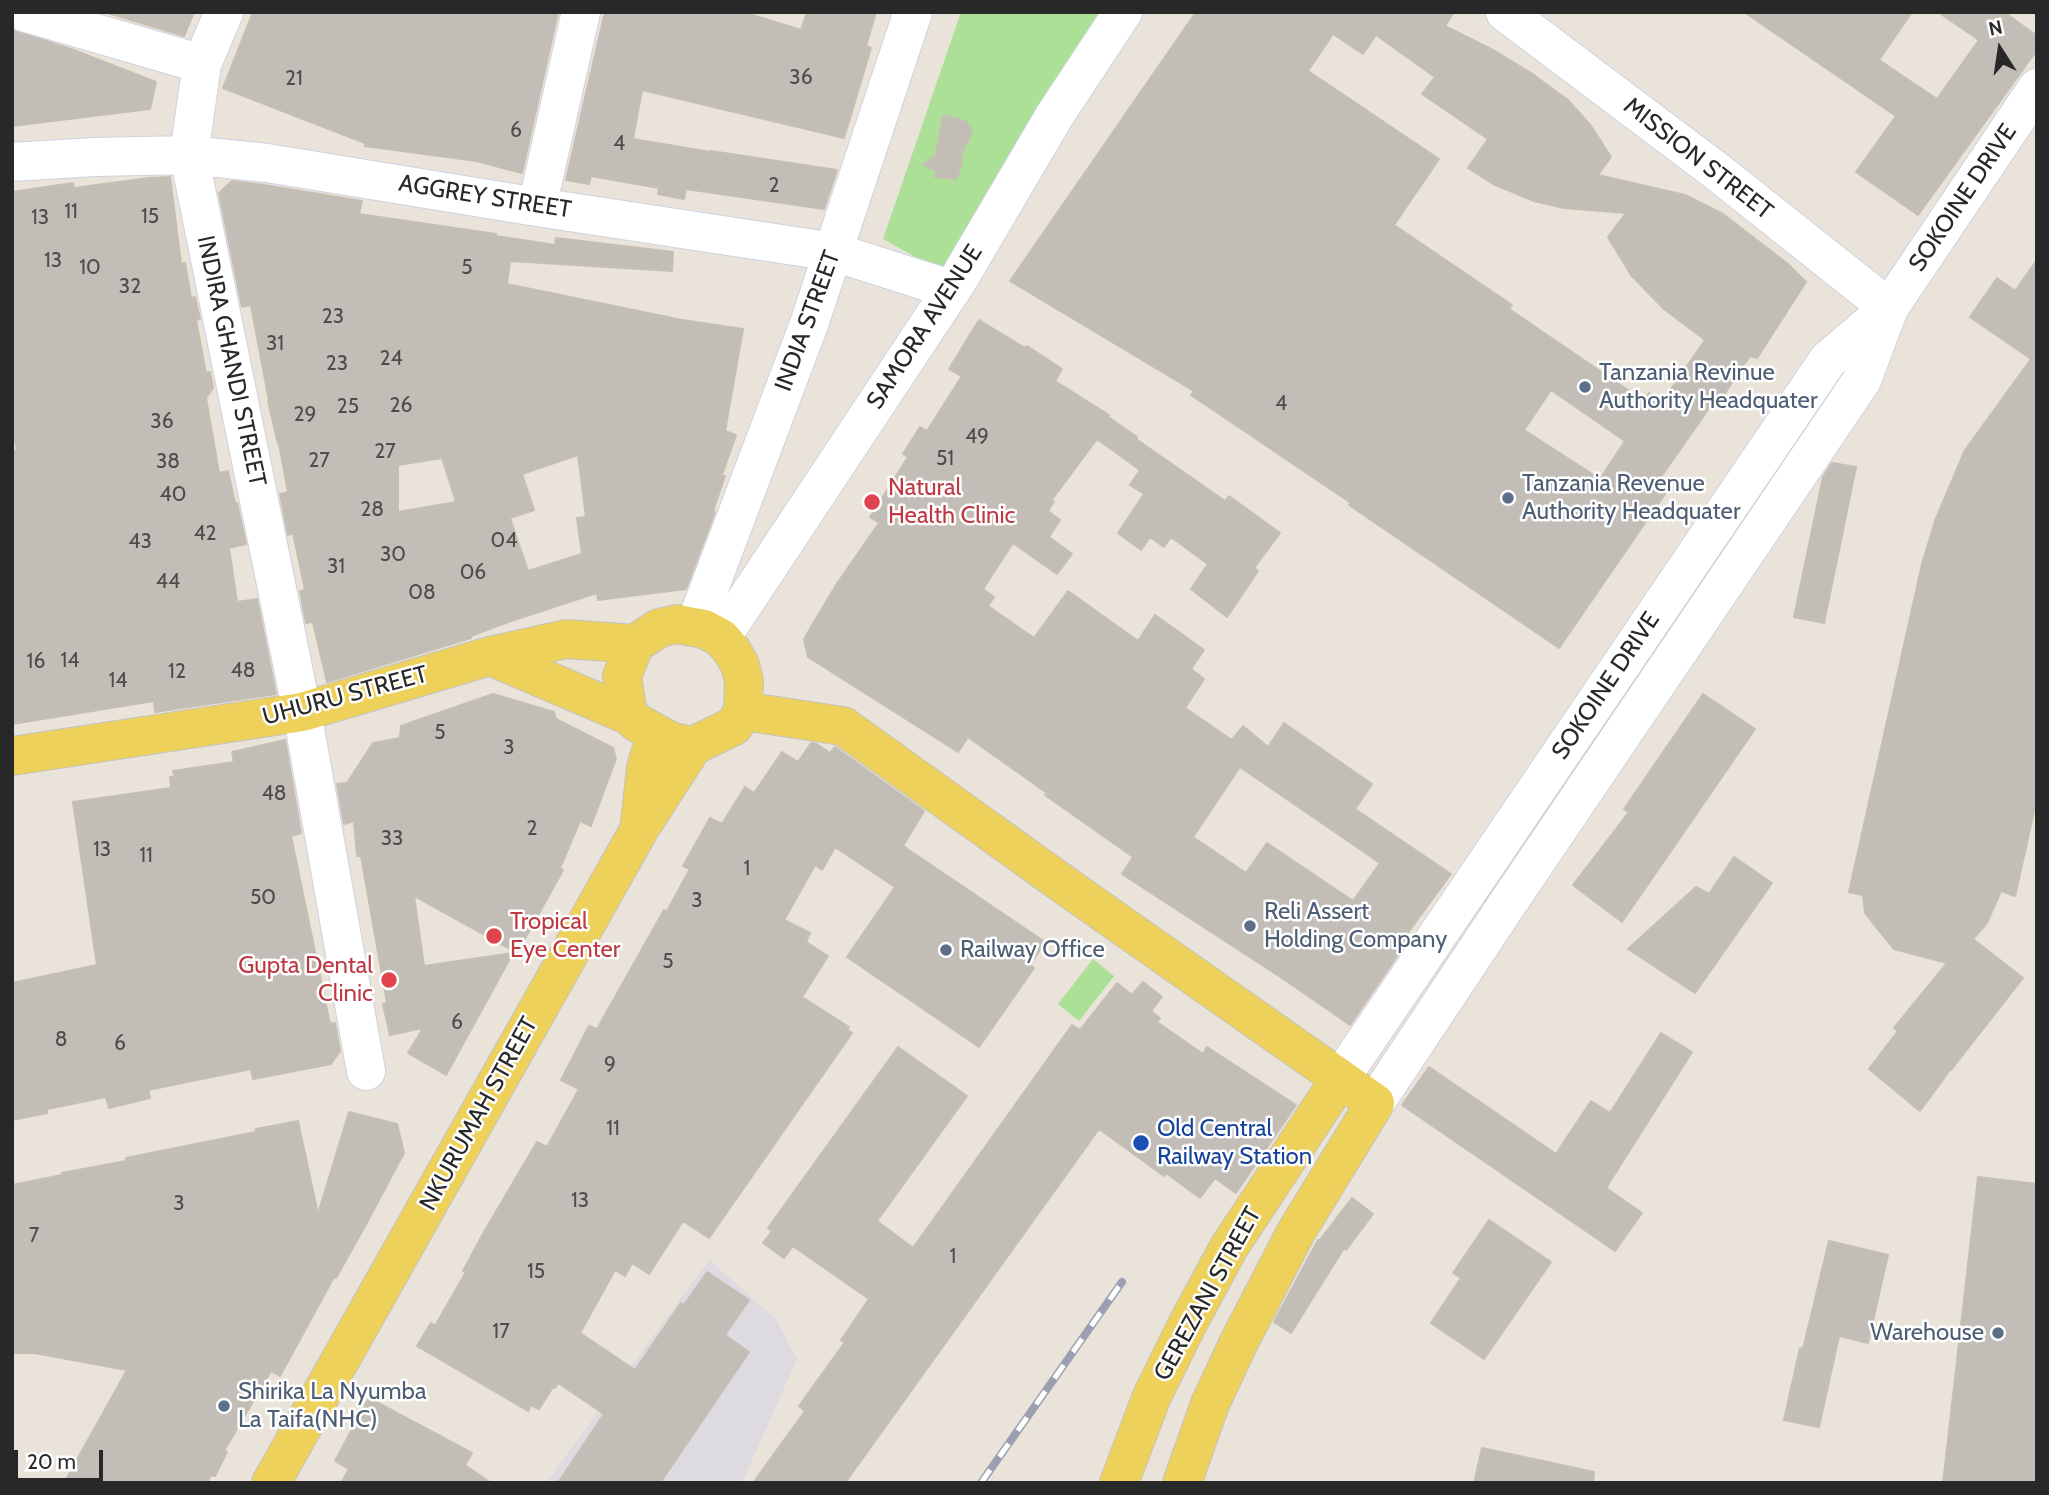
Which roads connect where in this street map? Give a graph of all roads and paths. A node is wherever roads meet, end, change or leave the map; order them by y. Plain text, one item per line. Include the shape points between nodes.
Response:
1 (23, 12) edge
2 (224, 12) edge
3 (581, 12) edge
4 (913, 12) edge
5 (1124, 12) edge
6 (1505, 12) edge
7 (202, 64) junction
8 (2037, 88) edge
9 (189, 155) junction
10 (12, 162) edge
11 (537, 207) junction
12 (834, 252) junction
13 (950, 289) junction
14 (1889, 308) junction
15 (708, 632) junction
16 (635, 644) junction
17 (490, 656) junction
18 (743, 711) junction
19 (302, 712) junction
20 (642, 725) junction
21 (693, 746) junction
22 (12, 756) edge
23 (639, 830) junction
24 (366, 1071) dead end
25 (1340, 1079) junction
26 (1375, 1103) junction
27 (271, 1483) edge
28 (1119, 1483) edge
29 (1182, 1483) edge

1 - 7 street
2 - 7 street, INDIRA GHANDI STREET
3 - 11 street
4 - 12 street, INDIA STREET
5 - 13 street, SAMORA AVENUE via 1055,115
6 - 14 street, MISSION STREET
7 - 9 street, INDIRA GHANDI STREET
8 - 14 street, SOKOINE DRIVE
9 - 10 street, AGGREY STREET
9 - 11 street, AGGREY STREET
9 - 19 street, INDIRA GHANDI STREET
11 - 12 street, AGGREY STREET
12 - 13 street, AGGREY STREET
12 - 15 street, INDIA STREET
13 - 15 street, SAMORA AVENUE
14 - 25 street, SOKOINE DRIVE via 1828,360
14 - 26 street, SOKOINE DRIVE via 1862,380
15 - 16 main road via 677,624 659,628
15 - 18 main road via 732,650 740,665
16 - 17 main road, UHURU STREET via 566,639
16 - 20 main road via 622,676
17 - 19 main road, UHURU STREET
17 - 20 main road
18 - 21 main road via 734,726
18 - 25 main road via 843,726
19 - 22 main road, UHURU STREET
19 - 24 street, INDIRA GHANDI STREET
20 - 21 main road via 672,742
20 - 23 main road, NKURUMAH STREET via 646,768
21 - 23 main road
23 - 27 main road, NKURUMAH STREET
25 - 26 main road
25 - 28 main road, GEREZANI STREET via 1229,1247 1152,1396
26 - 29 main road, GEREZANI STREET via 1296,1232 1239,1342 1210,1404

